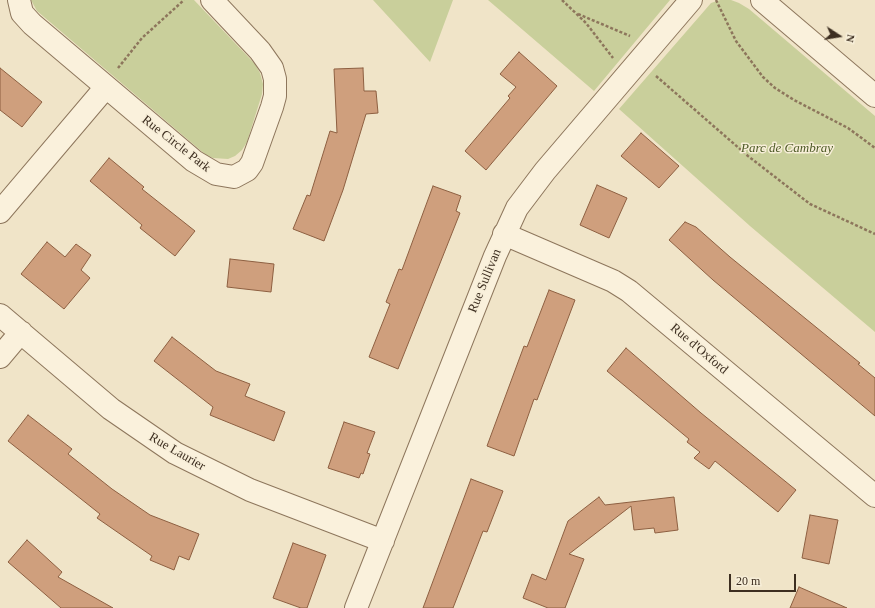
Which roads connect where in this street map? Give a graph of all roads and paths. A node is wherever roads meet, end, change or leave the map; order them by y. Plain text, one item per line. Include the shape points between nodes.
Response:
1 (18, 0) edge
2 (184, 0) edge
3 (212, 0) edge
4 (562, 0) edge
5 (691, 0) edge
6 (716, 0) edge
7 (762, 0) edge
8 (574, 12) junction
9 (635, 38) dead end
10 (615, 60) dead end
11 (652, 73) dead end
12 (106, 87) junction
13 (875, 96) edge
14 (875, 148) edge
15 (0, 212) edge
16 (504, 234) junction
17 (875, 234) edge
18 (0, 315) edge
19 (21, 332) junction
20 (0, 357) edge
21 (875, 496) edge
22 (383, 541) junction
23 (356, 608) edge

1 - 12 street, Rue Circle Park via 22,13 32,24
2 - 12 path via 142,38 123,60
3 - 12 street, Rue Circle Park via 263,55 272,68 275,79 272,108 248,170 234,177 226,177 206,169
4 - 8 path
5 - 16 street, Rue Sullivan via 532,186
6 - 14 path via 736,41 763,77 775,88 848,128
7 - 13 street
8 - 9 path
8 - 10 path
11 - 17 path via 748,156 804,200
12 - 15 street
16 - 21 street, Rue d'Oxford via 613,281 629,291
16 - 22 street, Rue Sullivan
18 - 19 street, Rue Laurier
19 - 20 street
19 - 22 street, Rue Laurier via 112,409 175,454 250,490
22 - 23 street, Rue Sullivan

